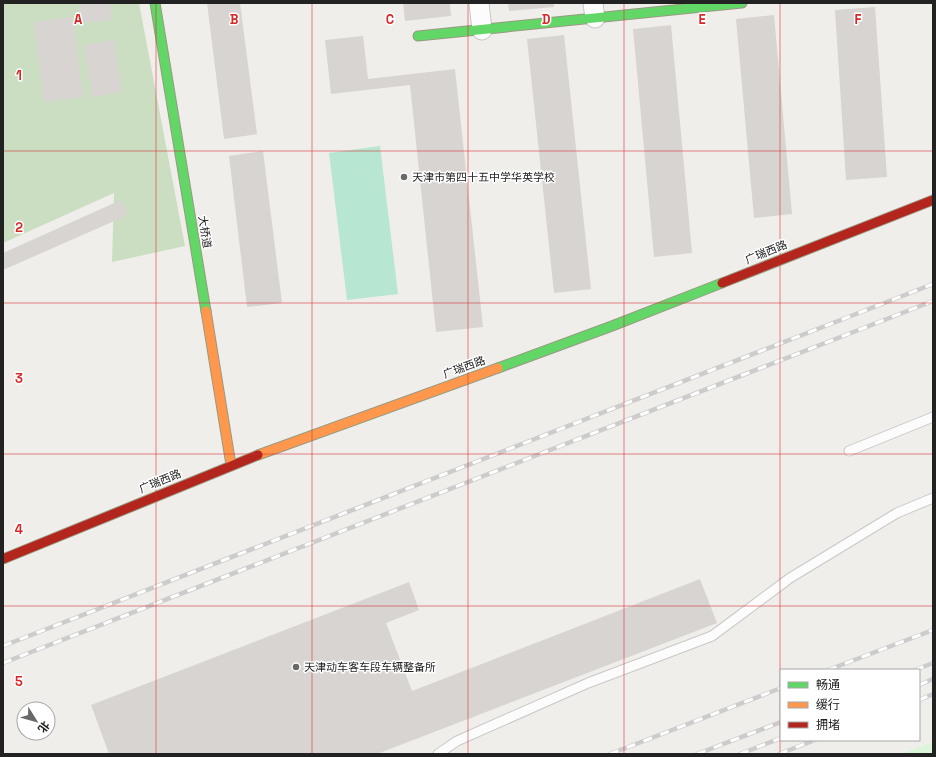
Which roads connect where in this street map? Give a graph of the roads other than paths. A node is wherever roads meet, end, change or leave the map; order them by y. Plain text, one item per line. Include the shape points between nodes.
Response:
1 (155, 3) edge
2 (479, 3) edge
3 (742, 3) edge
4 (674, 6) edge
5 (594, 11) edge
6 (482, 30) junction
7 (418, 36) dead end
8 (933, 200) edge
9 (933, 417) edge
10 (849, 451) dead end
11 (231, 464) junction
12 (933, 498) edge
13 (3, 559) edge
14 (438, 754) edge

1 - 11 street, 大桥道
2 - 6 street
3 - 4 street
4 - 5 street
5 - 6 street
6 - 7 street
8 - 11 street, 广瑞西路 via 612,326
9 - 10 lane
11 - 13 street, 广瑞西路
12 - 14 lane via 897,513 790,578 712,636 588,683 457,741

